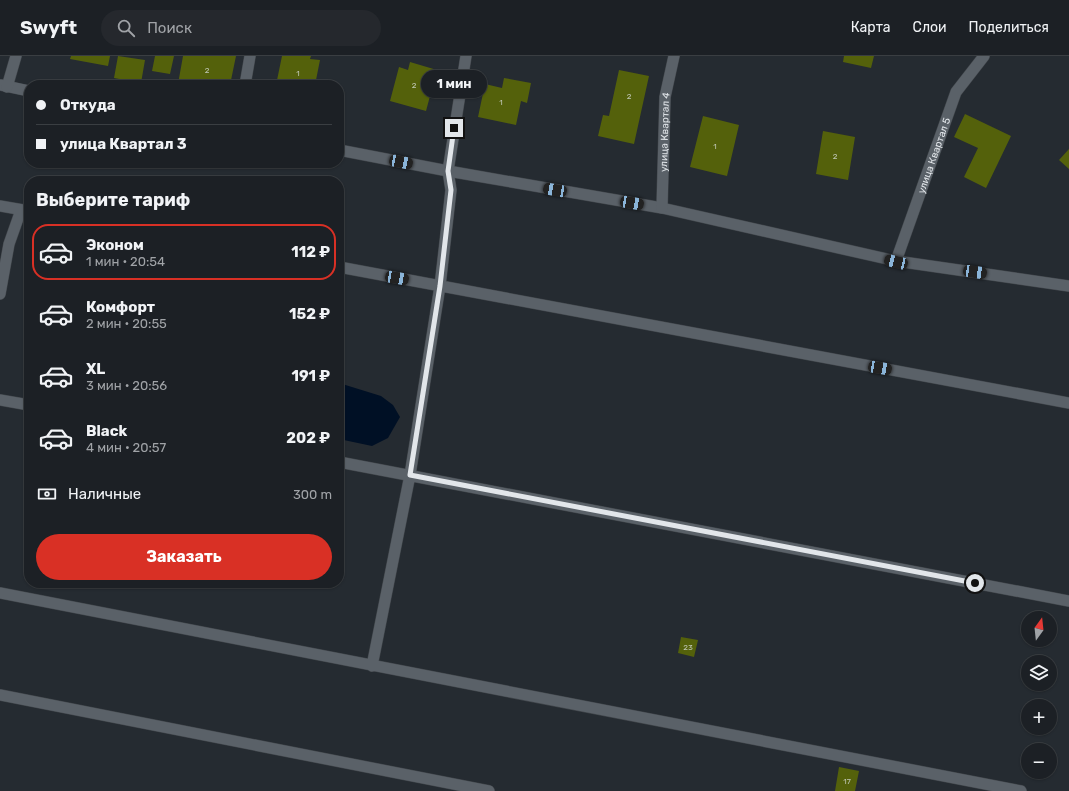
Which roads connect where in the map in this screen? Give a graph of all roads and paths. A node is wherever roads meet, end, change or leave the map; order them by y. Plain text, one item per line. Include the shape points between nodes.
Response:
1 (16, 56) edge
2 (250, 56) edge
3 (466, 56) edge
4 (674, 56) edge
5 (984, 56) edge
6 (246, 80) edge
7 (4, 86) edge
8 (24, 90) edge
9 (344, 151) edge
10 (448, 171) junction
11 (0, 206) edge
12 (662, 208) junction
13 (24, 210) edge
14 (24, 212) edge
15 (896, 262) junction
16 (344, 269) edge
17 (440, 286) junction
18 (1069, 286) edge
19 (0, 294) edge
20 (0, 400) edge
21 (1069, 403) edge
22 (24, 404) edge
23 (344, 463) edge
24 (410, 475) junction
25 (0, 594) edge
26 (1069, 601) edge
27 (372, 666) junction
28 (0, 695) edge
29 (489, 791) edge
30 (1021, 791) edge

1 - 7 street
2 - 6 street
3 - 10 street
4 - 12 street, улица Квартал 4 via 666,98
5 - 15 street, улица Квартал 5 via 956,92
7 - 8 street
9 - 10 street
10 - 12 street
10 - 17 street via 451,190
11 - 13 street
12 - 15 street
14 - 19 street via 9,244
15 - 18 street
16 - 17 street
17 - 21 street
17 - 24 street
20 - 22 street
23 - 24 street
24 - 26 street
24 - 27 street
25 - 27 street
27 - 30 street
28 - 29 street

